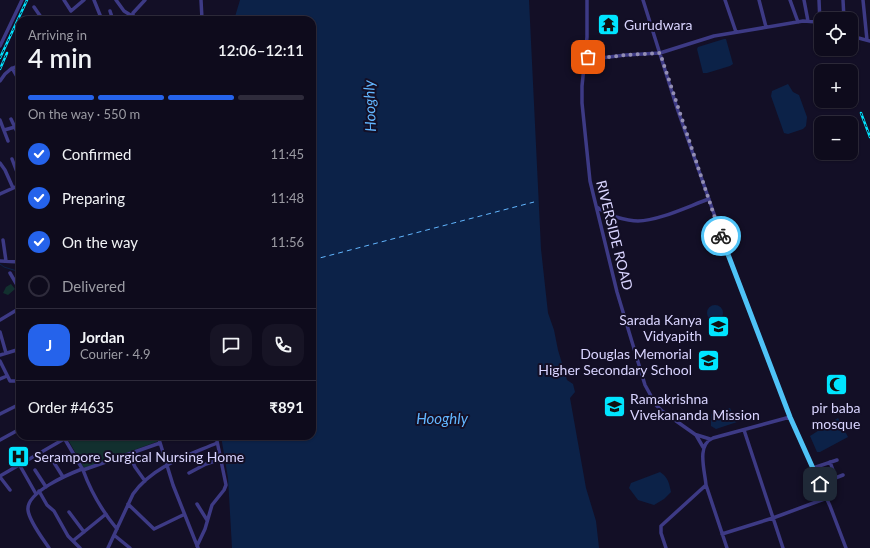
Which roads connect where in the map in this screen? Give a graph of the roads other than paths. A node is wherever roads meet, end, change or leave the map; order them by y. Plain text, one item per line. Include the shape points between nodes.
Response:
1 (22, 0) edge
2 (64, 0) edge
3 (84, 0) edge
4 (94, 0) edge
5 (116, 0) edge
6 (145, 0) edge
7 (200, 0) edge
8 (587, 0) edge
9 (642, 0) edge
10 (725, 0) edge
11 (759, 0) edge
12 (790, 0) edge
13 (804, 0) edge
14 (819, 0) edge
15 (843, 0) edge
16 (863, 0) edge
17 (34, 7) dead end
18 (110, 11) dead end
19 (820, 12) edge
20 (844, 12) edge
21 (40, 16) edge
22 (100, 16) edge
23 (112, 16) edge
24 (130, 16) edge
25 (132, 16) edge
26 (202, 16) edge
27 (798, 22) junction
28 (808, 22) junction
29 (814, 22) edge
30 (766, 27) junction
31 (736, 32) junction
32 (858, 38) edge
33 (869, 41) edge
34 (0, 46) edge
35 (660, 53) junction
36 (586, 54) junction
37 (592, 59) junction
38 (16, 67) edge
39 (13, 68) junction
40 (584, 68) junction
41 (16, 74) edge
42 (0, 81) edge
43 (0, 120) edge
44 (11, 120) dead end
45 (15, 127) joint
46 (4, 130) junction
47 (8, 141) dead end
48 (12, 159) dead end
49 (0, 163) edge
50 (16, 170) edge
51 (16, 187) edge
52 (13, 188) junction
53 (0, 194) edge
54 (709, 199) junction
55 (596, 207) junction
56 (3, 240) dead end
57 (0, 261) edge
58 (6, 261) junction
59 (16, 262) edge
60 (10, 273) dead end
61 (16, 283) edge
62 (16, 310) edge
63 (0, 320) edge
64 (0, 332) edge
65 (16, 350) edge
66 (6, 353) junction
67 (0, 355) edge
68 (0, 361) edge
69 (7, 376) junction
70 (0, 379) edge
71 (16, 381) edge
72 (16, 406) edge
73 (0, 414) edge
74 (790, 417) junction
75 (744, 430) junction
76 (16, 431) edge
77 (696, 435) junction
78 (710, 439) junction
79 (0, 440) edge
80 (61, 440) edge
81 (65, 440) edge
82 (159, 440) edge
83 (217, 440) edge
84 (160, 443) junction
85 (217, 443) junction
86 (703, 447) junction
87 (129, 454) junction
88 (220, 459) junction
89 (837, 460) dead end
90 (53, 461) dead end
91 (830, 462) junction
92 (19, 464) junction
93 (166, 465) junction
94 (813, 468) junction
95 (36, 470) dead end
96 (82, 470) junction
97 (189, 473) dead end
98 (1, 474) edge
99 (843, 474) dead end
100 (63, 477) junction
101 (836, 478) junction
102 (145, 480) junction
103 (820, 484) junction
104 (706, 485) junction
105 (46, 487) junction
106 (10, 490) dead end
107 (38, 492) junction
108 (698, 492) junction
109 (708, 494) junction
110 (827, 498) junction
111 (128, 504) junction
112 (197, 504) dead end
113 (69, 512) dead end
114 (106, 514) junction
115 (183, 515) junction
116 (773, 518) junction
117 (207, 520) junction
118 (117, 529) junction
119 (84, 532) junction
120 (722, 534) junction
121 (114, 535) junction
122 (74, 540) junction
123 (197, 547) edge
124 (49, 548) edge
125 (80, 548) edge
126 (108, 548) edge
127 (130, 548) edge
128 (666, 548) edge
129 (727, 548) edge
130 (783, 548) edge
131 (846, 548) edge

1 - 34 street
2 - 3 street via 71,11
4 - 22 street
5 - 24 street
6 - 25 street
7 - 26 street
8 - 36 street, RIVERSIDE ROAD
9 - 35 street
10 - 31 street
11 - 30 street
12 - 27 street
13 - 28 street
14 - 19 street
15 - 20 street
16 - 33 street
17 - 21 street
18 - 23 street
27 - 28 street
27 - 30 street
28 - 29 street
30 - 31 street
31 - 35 street via 714,36
32 - 33 street
35 - 37 street
35 - 54 street
36 - 37 street
36 - 40 street, RIVERSIDE ROAD
37 - 40 street
38 - 39 street
39 - 41 street
39 - 42 street
40 - 55 street, RIVERSIDE ROAD via 582,103 590,181
43 - 46 street
44 - 45 street
45 - 46 street
46 - 47 street
48 - 50 street
49 - 52 street via 6,170
51 - 52 street
52 - 53 street
54 - 55 street via 641,221 604,213
54 - 74 street
55 - 77 street, RIVERSIDE ROAD via 617,292 648,392 662,411
56 - 58 street
57 - 58 street
58 - 59 street
60 - 61 street
62 - 63 street
64 - 66 street
65 - 66 street
66 - 67 street
68 - 69 street
69 - 70 street
69 - 71 street via 10,382
72 - 73 street
74 - 75 street
74 - 94 street
75 - 78 street
75 - 116 street
76 - 79 street
77 - 78 street
77 - 86 street, RIVERSIDE ROAD
78 - 86 street
80 - 92 street
81 - 96 street
82 - 84 street
83 - 85 street
84 - 87 street
84 - 93 street
85 - 88 street
85 - 93 street
86 - 104 street
87 - 96 street
87 - 102 street
88 - 97 street
88 - 117 street via 226,485 212,505
89 - 91 street
90 - 100 street
91 - 94 street
91 - 101 street
92 - 98 street
92 - 107 street
93 - 102 street
93 - 115 street
94 - 103 street
95 - 105 street
96 - 100 street
96 - 114 street
98 - 106 street
99 - 101 street
100 - 105 street
101 - 103 street
102 - 111 street
103 - 110 street
104 - 108 street
104 - 109 street
105 - 107 street
107 - 122 street via 54,511 68,536
107 - 124 street via 28,512
108 - 109 street
108 - 128 street via 661,526
109 - 120 street
110 - 116 street
110 - 131 street
111 - 115 street via 154,529
111 - 118 street
112 - 117 street
113 - 119 street
114 - 118 street
114 - 119 street
115 - 123 street
116 - 120 street
116 - 130 street
117 - 123 street
118 - 121 street
119 - 122 street
120 - 129 street
121 - 126 street
121 - 127 street
122 - 125 street

